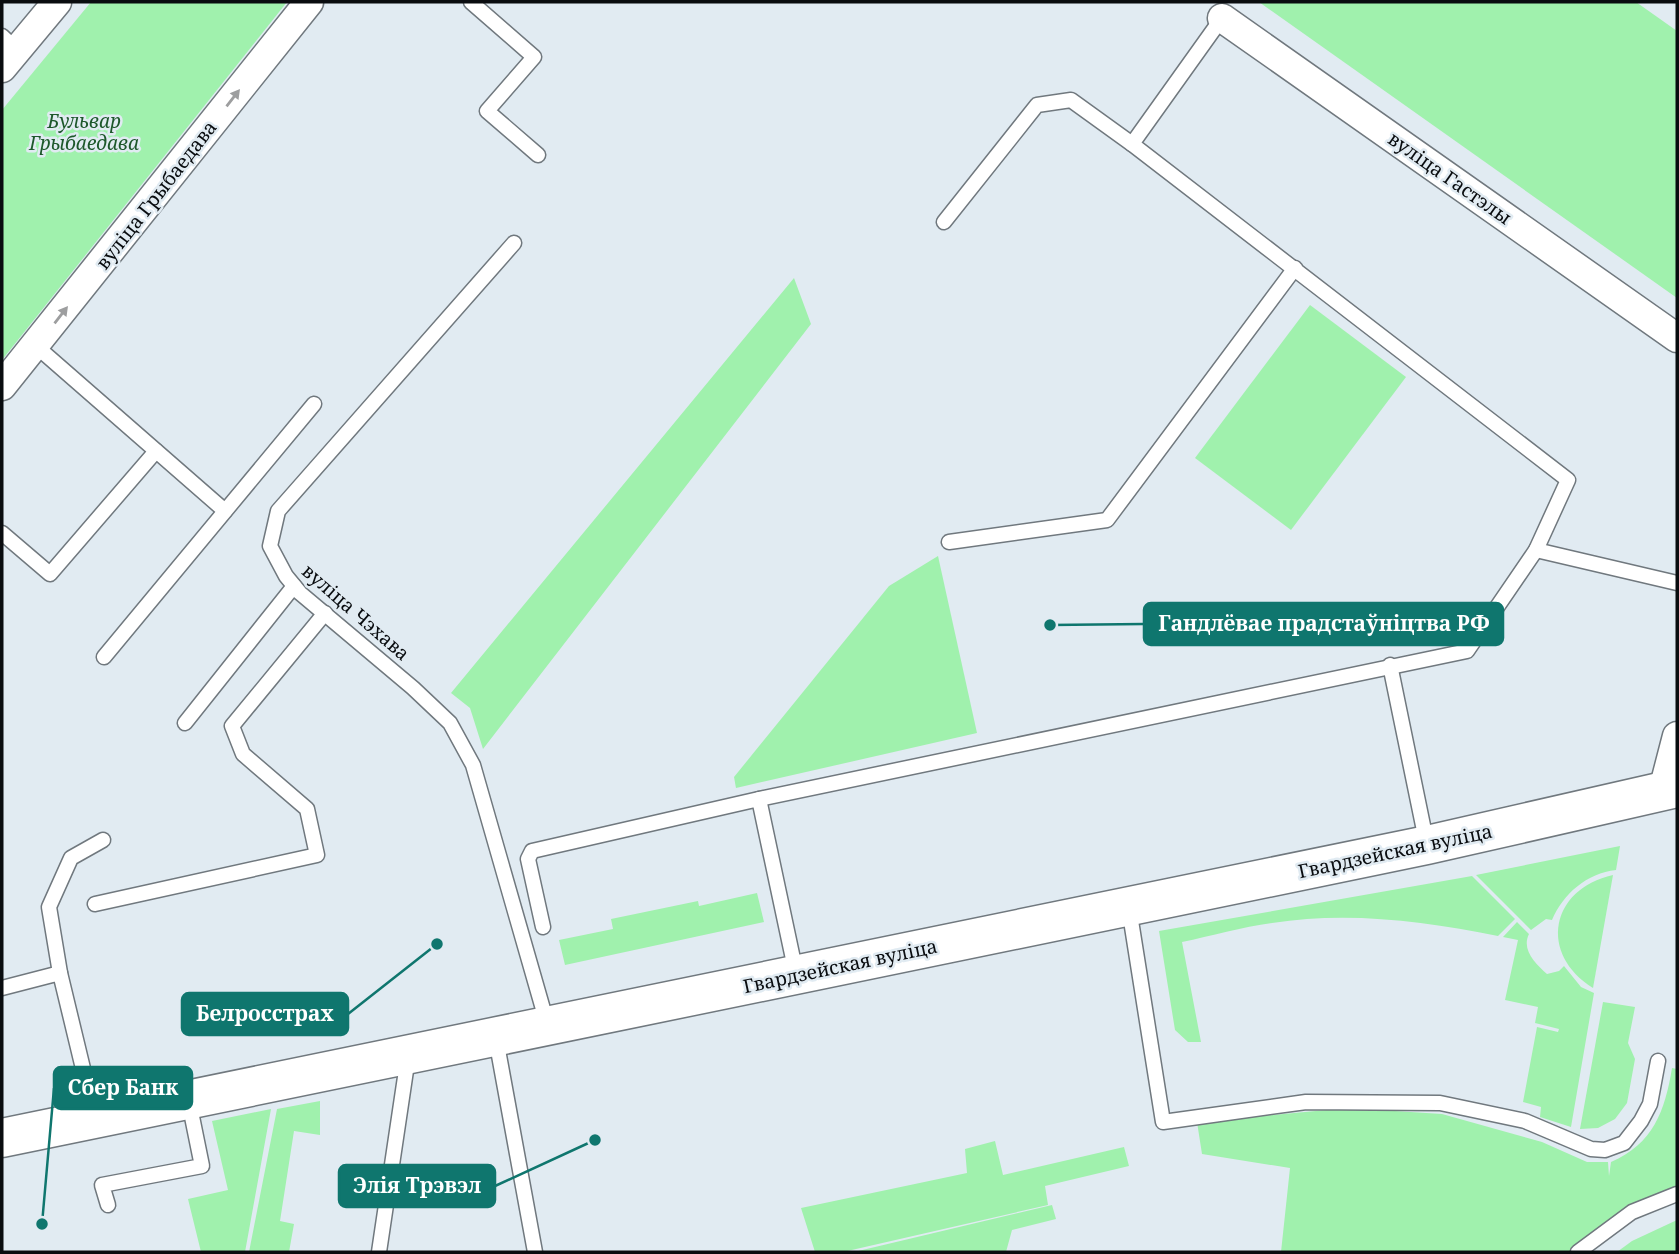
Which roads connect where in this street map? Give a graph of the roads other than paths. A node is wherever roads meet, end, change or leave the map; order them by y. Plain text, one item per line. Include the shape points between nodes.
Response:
1 (57, 2) edge
2 (309, 2) edge
3 (471, 2) edge
4 (1222, 18) joint
5 (7, 51) edge
6 (1132, 144) junction
7 (538, 155) dead end
8 (944, 222) dead end
9 (514, 243) dead end
10 (1295, 268) junction
11 (1677, 338) edge
12 (36, 346) junction
13 (2, 386) edge
14 (314, 404) dead end
15 (156, 451) junction
16 (225, 511) junction
17 (2, 533) edge
18 (949, 542) dead end
19 (1536, 550) junction
20 (1677, 583) edge
21 (294, 586) junction
22 (325, 613) junction
23 (104, 657) dead end
24 (1390, 665) junction
25 (186, 723) dead end
26 (1677, 736) edge
27 (1670, 789) edge
28 (759, 799) junction
29 (103, 840) dead end
30 (1427, 845) junction
31 (95, 904) dead end
32 (1129, 907) junction
33 (543, 927) dead end
34 (60, 973) junction
35 (797, 974) junction
36 (2, 988) edge
37 (547, 1023) junction
38 (496, 1034) junction
39 (409, 1052) junction
40 (1658, 1062) dead end
41 (188, 1098) junction
42 (99, 1116) junction
43 (2, 1138) edge
44 (1677, 1194) edge
45 (108, 1205) dead end
46 (379, 1252) edge
47 (535, 1252) edge
48 (1578, 1252) edge

1 - 5 street
12 -> 2 street, вуліца Грыбаедава
3 - 7 lane via 534,57 487,111
4 - 6 lane
4 - 11 street, вуліца Гастэлы
6 - 8 lane via 1071,100 1037,105
6 - 10 lane
9 - 21 lane, вуліца Чэхава via 278,511 270,545
10 - 18 lane via 1107,520
10 - 19 lane via 1567,481
12 - 13 street, вуліца Грыбаедава
12 - 15 lane
14 - 16 lane
15 - 16 lane
15 - 17 lane via 50,574
16 - 23 lane
19 - 20 lane
19 - 24 lane via 1467,651
21 - 22 lane, вуліца Чэхава
21 - 25 lane
22 - 31 lane via 232,726 243,754 307,809 317,855
22 - 37 lane, вуліца Чэхава via 450,723 473,765
24 - 28 lane
24 - 30 lane
26 - 27 street
27 - 30 street, Гвардзейская вуліца
28 - 33 lane via 532,851 528,859
28 - 35 lane
29 - 34 lane via 71,858 50,907
30 - 32 street, Гвардзейская вуліца
32 - 35 street, Гвардзейская вуліца
32 - 40 lane via 1163,1122 1306,1102 1440,1103 1525,1121 1591,1149 1605,1150 1624,1143 1641,1121 1650,1104
34 - 36 lane
34 - 42 lane
35 - 37 street, Гвардзейская вуліца
37 - 38 street, Гвардзейская вуліца
38 - 39 street, Гвардзейская вуліца
38 - 47 lane
39 - 41 street, Гвардзейская вуліца
39 - 46 lane
41 - 42 street, Гвардзейская вуліца
41 - 45 lane via 202,1166 102,1185
42 - 43 street, Гвардзейская вуліца
44 - 48 lane via 1632,1212

